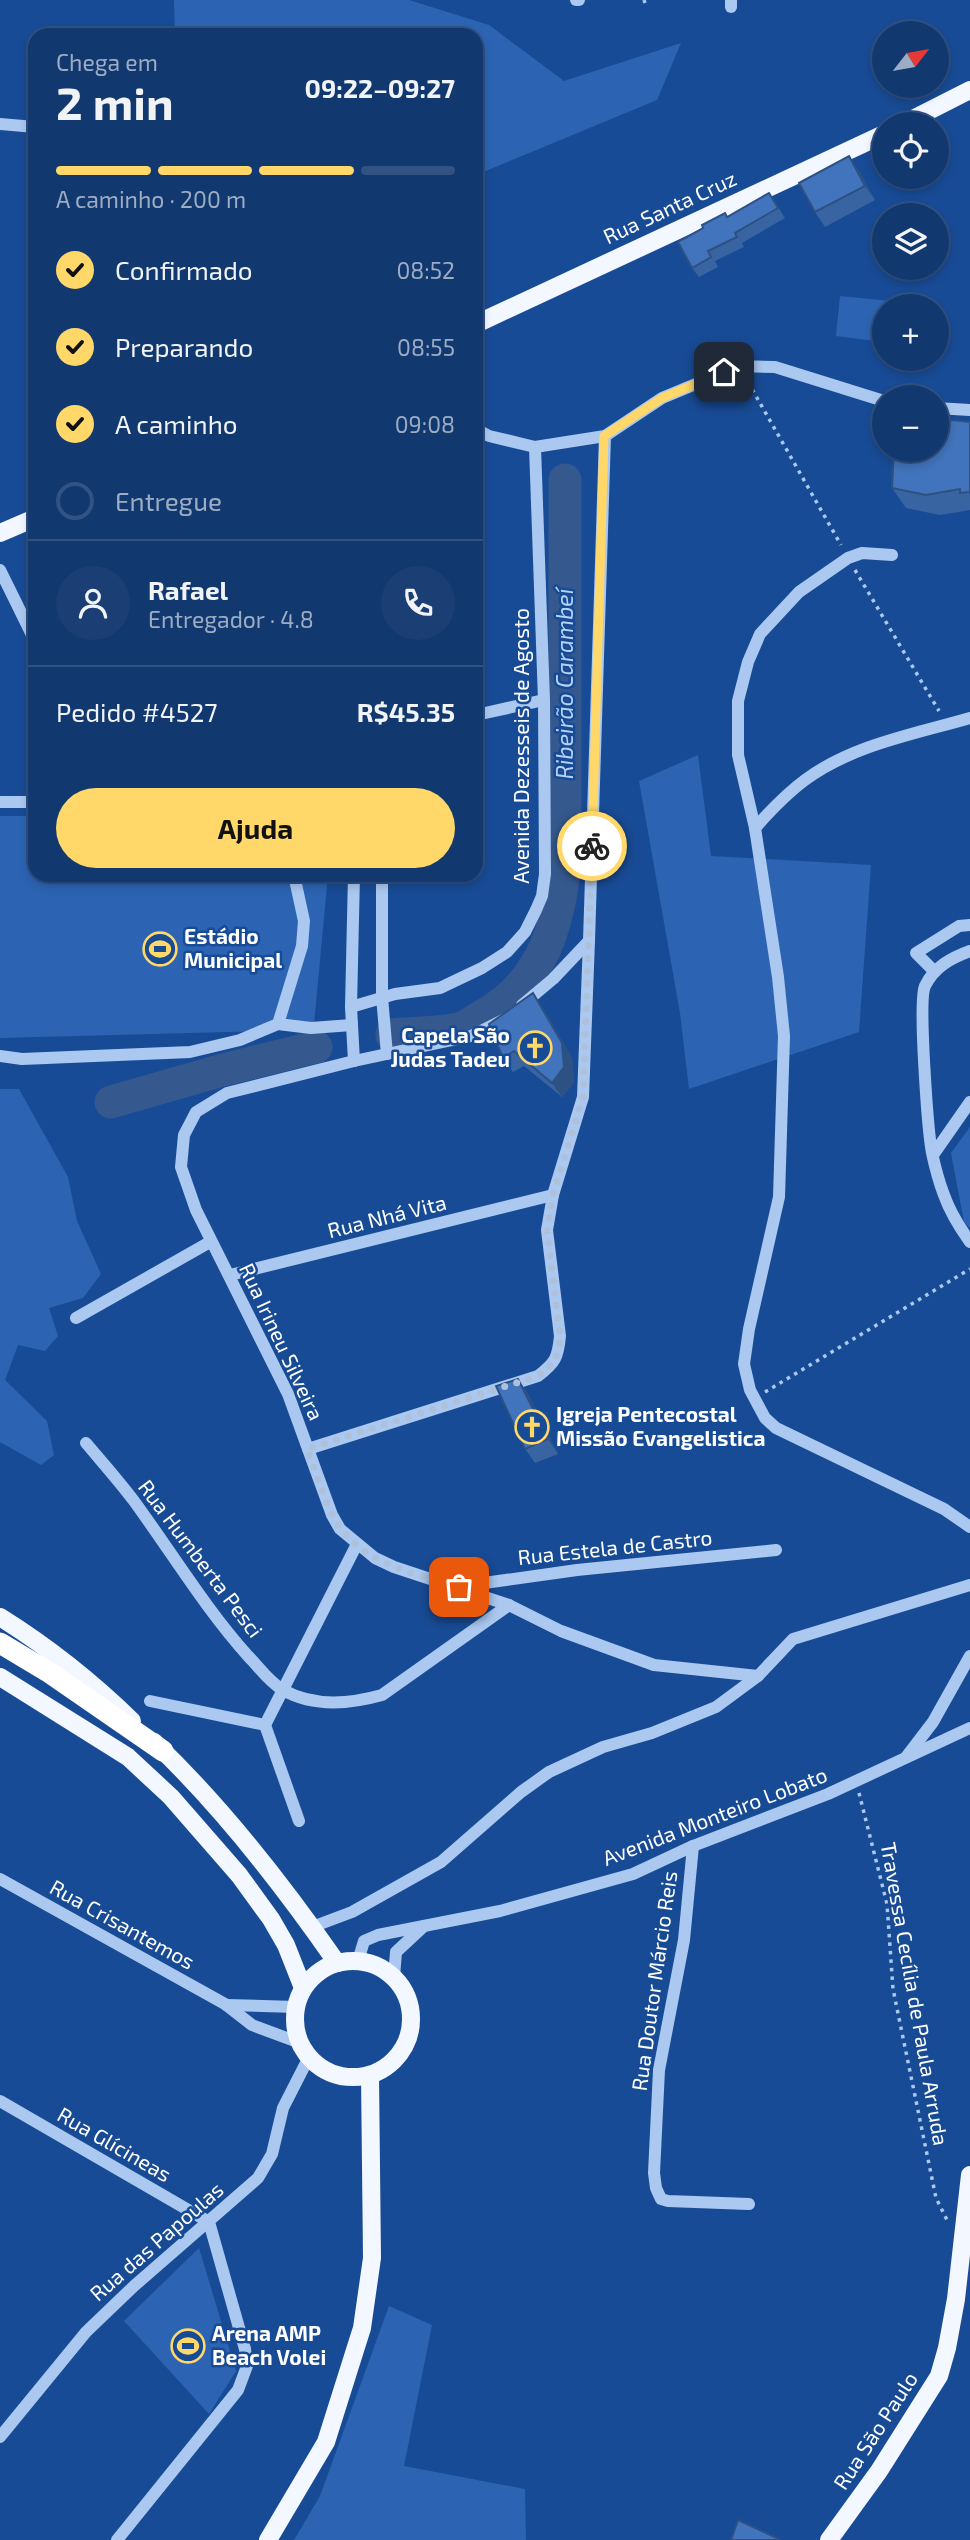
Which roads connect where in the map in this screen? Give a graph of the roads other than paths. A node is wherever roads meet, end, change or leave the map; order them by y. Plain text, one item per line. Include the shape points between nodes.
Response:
1 (970, 90) edge
2 (927, 112) edge
3 (0, 124) edge
4 (28, 126) edge
5 (872, 140) edge
6 (483, 321) edge
7 (872, 397) edge
8 (949, 409) edge
9 (970, 410) edge
10 (483, 433) edge
11 (604, 436) junction
12 (535, 447) junction
13 (28, 521) edge
14 (0, 533) edge
15 (892, 555) dead end
16 (0, 570) edge
17 (28, 627) edge
18 (544, 700) junction
19 (483, 713) edge
20 (970, 718) edge
21 (0, 802) edge
22 (28, 802) edge
23 (755, 828) junction
24 (295, 882) edge
25 (354, 882) edge
26 (382, 882) edge
27 (970, 925) edge
28 (589, 942) junction
29 (970, 951) edge
30 (934, 971) junction
31 (382, 998) junction
32 (351, 1007) junction
33 (278, 1024) junction
34 (352, 1025) junction
35 (387, 1054) junction
36 (0, 1056) edge
37 (354, 1061) junction
38 (970, 1102) edge
39 (933, 1156) junction
40 (553, 1195) junction
41 (211, 1242) junction
42 (970, 1242) edge
43 (230, 1275) junction
44 (76, 1318) dead end
45 (86, 1443) dead end
46 (307, 1449) junction
47 (970, 1527) edge
48 (357, 1544) junction
49 (776, 1550) dead end
50 (970, 1584) edge
51 (459, 1587) junction
52 (509, 1605) junction
53 (0, 1617) edge
54 (0, 1643) edge
55 (970, 1656) edge
56 (758, 1676) junction
57 (0, 1677) edge
58 (283, 1690) junction
59 (149, 1701) dead end
60 (265, 1725) junction
61 (970, 1728) edge
62 (163, 1751) junction
63 (906, 1758) junction
64 (299, 1821) dead end
65 (693, 1846) junction
66 (0, 1879) edge
67 (424, 1925) junction
68 (312, 1927) junction
69 (358, 1961) junction
70 (337, 1963) junction
71 (394, 1977) junction
72 (303, 1988) junction
73 (225, 2004) junction
74 (296, 2007) junction
75 (304, 2050) junction
76 (370, 2075) junction
77 (0, 2101) edge
78 (970, 2175) edge
79 (749, 2204) dead end
80 (209, 2222) junction
81 (965, 2251) edge
82 (0, 2437) edge
83 (117, 2540) edge
84 (268, 2540) edge
85 (829, 2540) edge

1 - 2 main road
3 - 4 street
5 - 6 main road, Rua Santa Cruz
7 - 11 street via 775,367 738,366 662,398
8 - 9 street
10 - 12 street
11 - 12 street
11 - 28 street
12 - 18 street, Avenida Dezesseis de Agosto
13 - 14 main road
15 - 23 street via 862,553 840,562 799,592 760,634 738,701 738,755
16 - 17 street
18 - 19 street
18 - 31 street, Avenida Dezesseis de Agosto via 545,874 542,897 525,932 507,952 440,988
20 - 23 street via 884,742 834,762 777,803
21 - 22 street
23 - 47 street via 784,1036 779,1197 749,1329 746,1378 765,1418 776,1428 944,1509
24 - 33 street via 304,922 302,946
25 - 32 street
26 - 31 street
27 - 30 street via 959,926 916,953
28 - 35 street via 500,1023 471,1037
28 - 40 street via 583,1097
29 - 30 street
30 - 39 street via 923,989
31 - 32 street, Avenida Dezesseis de Agosto
31 - 35 street
32 - 34 street
33 - 34 street via 311,1028
33 - 36 street via 240,1040 190,1052
34 - 37 street
35 - 37 street, Rua Irineu Silveira
37 - 41 street, Rua Irineu Silveira via 227,1093 196,1112 184,1135 181,1167
38 - 39 street
39 - 42 street via 944,1195
40 - 43 street, Rua Nhá Vita
40 - 46 street via 547,1230 560,1336 553,1365 538,1376
41 - 43 street, Rua Irineu Silveira
41 - 44 street
43 - 46 street, Rua Irineu Silveira via 288,1394
45 - 58 street, Rua Humberta Pesci via 133,1499 222,1627
46 - 48 street, Rua Irineu Silveira via 332,1515
48 - 51 street, Rua Irineu Silveira via 394,1567
48 - 58 street
49 - 51 street, Rua Estela de Castro
50 - 56 street via 793,1639
51 - 52 street, Rua Irineu Silveira
52 - 56 street, Rua Irineu Silveira via 561,1631 654,1665
52 - 58 street, Rua Humberta Pesci via 382,1695 341,1703
53 - 62 main road via 83,1675
54 - 62 highway
55 - 63 street via 933,1722
56 - 68 street via 716,1707 603,1747 549,1772 442,1862 352,1912
57 - 72 main road via 128,1757 171,1797 271,1919
58 - 60 street
59 - 60 street
60 - 64 street
61 - 63 street, Avenida Monteiro Lobato
62 - 68 main road via 207,1797
63 - 65 street, Avenida Monteiro Lobato
65 - 67 street, Avenida Monteiro Lobato via 633,1874 500,1911
65 - 79 street, Rua Doutor Márcio Reis via 684,1940 659,2070 656,2188 661,2199 668,2201
66 - 73 street, Rua Crisantemos
67 - 69 street, Avenida Monteiro Lobato via 364,1941
67 - 71 street via 396,1952
68 - 70 main road
69 - 70 main road
69 - 71 main road
70 - 72 main road
71 - 76 main road via 406,1994 410,2034 388,2067
72 - 74 main road
73 - 74 street, Rua Crisantemos
73 - 75 street, Rua Crisantemos via 252,2025
74 - 75 main road via 295,2027
75 - 76 main road via 326,2071 348,2078
75 - 80 street, Rua das Papoulas via 272,2154 258,2178
76 - 84 main road via 372,2258 362,2328 326,2442
77 - 80 street, Rua Glícineas
78 - 81 main road, Rua São Paulo
80 - 82 street, Rua das Papoulas via 86,2332
80 - 83 street via 245,2349 245,2375 234,2397
81 - 85 main road, Rua São Paulo via 939,2376

